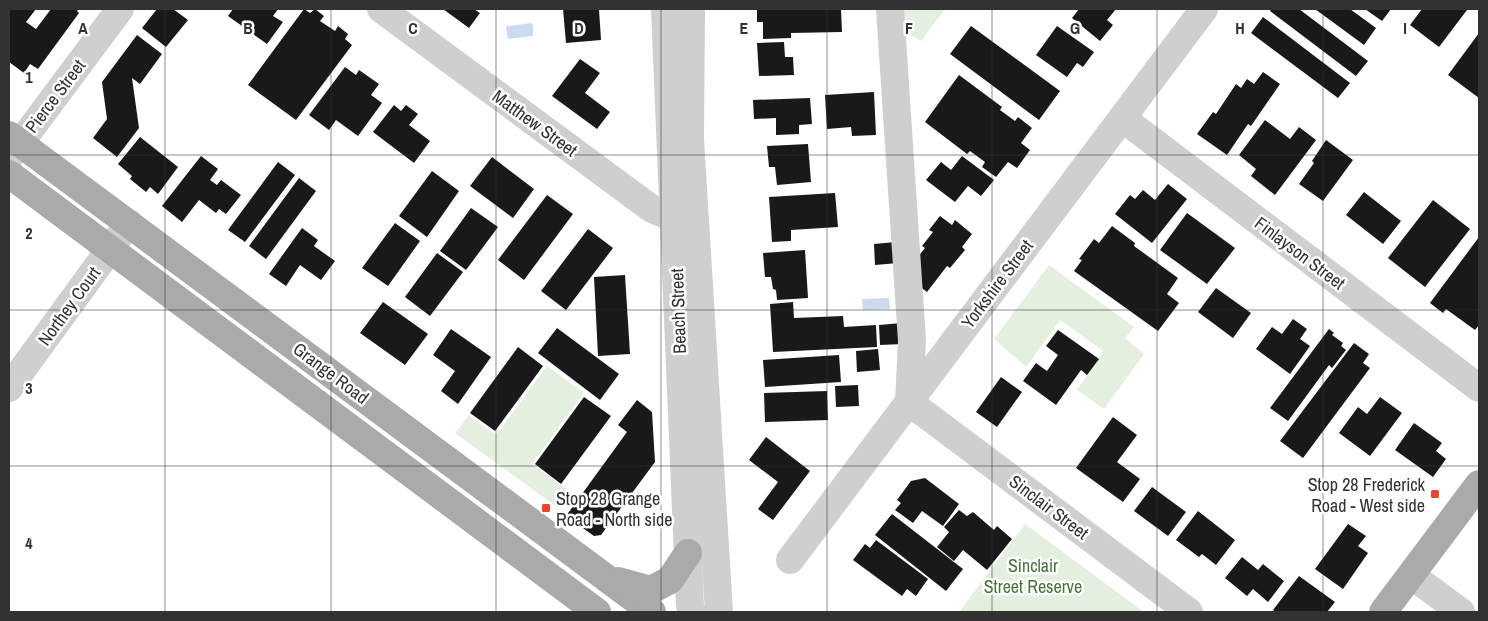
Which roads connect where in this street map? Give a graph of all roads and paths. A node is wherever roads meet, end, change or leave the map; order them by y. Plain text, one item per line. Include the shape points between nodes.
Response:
1 (120, 9) edge
2 (381, 9) edge
3 (665, 9) edge
4 (691, 9) edge
5 (890, 9) edge
6 (1204, 9) edge
7 (1122, 118) junction
8 (12, 146) edge
9 (9, 174) edge
10 (685, 217) junction
11 (129, 223) junction
12 (111, 250) junction
13 (9, 388) edge
14 (1479, 388) edge
15 (909, 402) junction
16 (1479, 484) edge
17 (688, 553) junction
18 (790, 560) dead end
19 (1411, 575) junction
20 (607, 578) junction
21 (597, 612) edge
22 (652, 612) edge
23 (692, 612) edge
24 (719, 612) edge
25 (1190, 612) edge
26 (1383, 612) edge
27 (1461, 612) edge

1 - 8 street, Pierce Street
2 - 10 street, Matthew Street via 652,209
3 - 10 street, Beach Street
4 - 10 street, Beach Street via 690,139
5 - 15 street via 912,341
6 - 7 street, Yorkshire Street
7 - 14 street, Finlayson Street
7 - 15 street, Yorkshire Street
8 - 11 main road, Grange Road
9 - 12 main road, Grange Road
10 - 17 street, Beach Street
10 - 24 street, Beach Street
11 - 12 street, Northey Court
11 - 20 main road, Grange Road
12 - 13 street, Northey Court
12 - 21 main road, Grange Road
15 - 18 street, Yorkshire Street
15 - 25 street, Sinclair Street
16 - 19 main road
17 - 20 main road via 670,580 651,590
17 - 23 street, Beach Street
19 - 26 main road
19 - 27 street
20 - 22 main road, Grange Road

